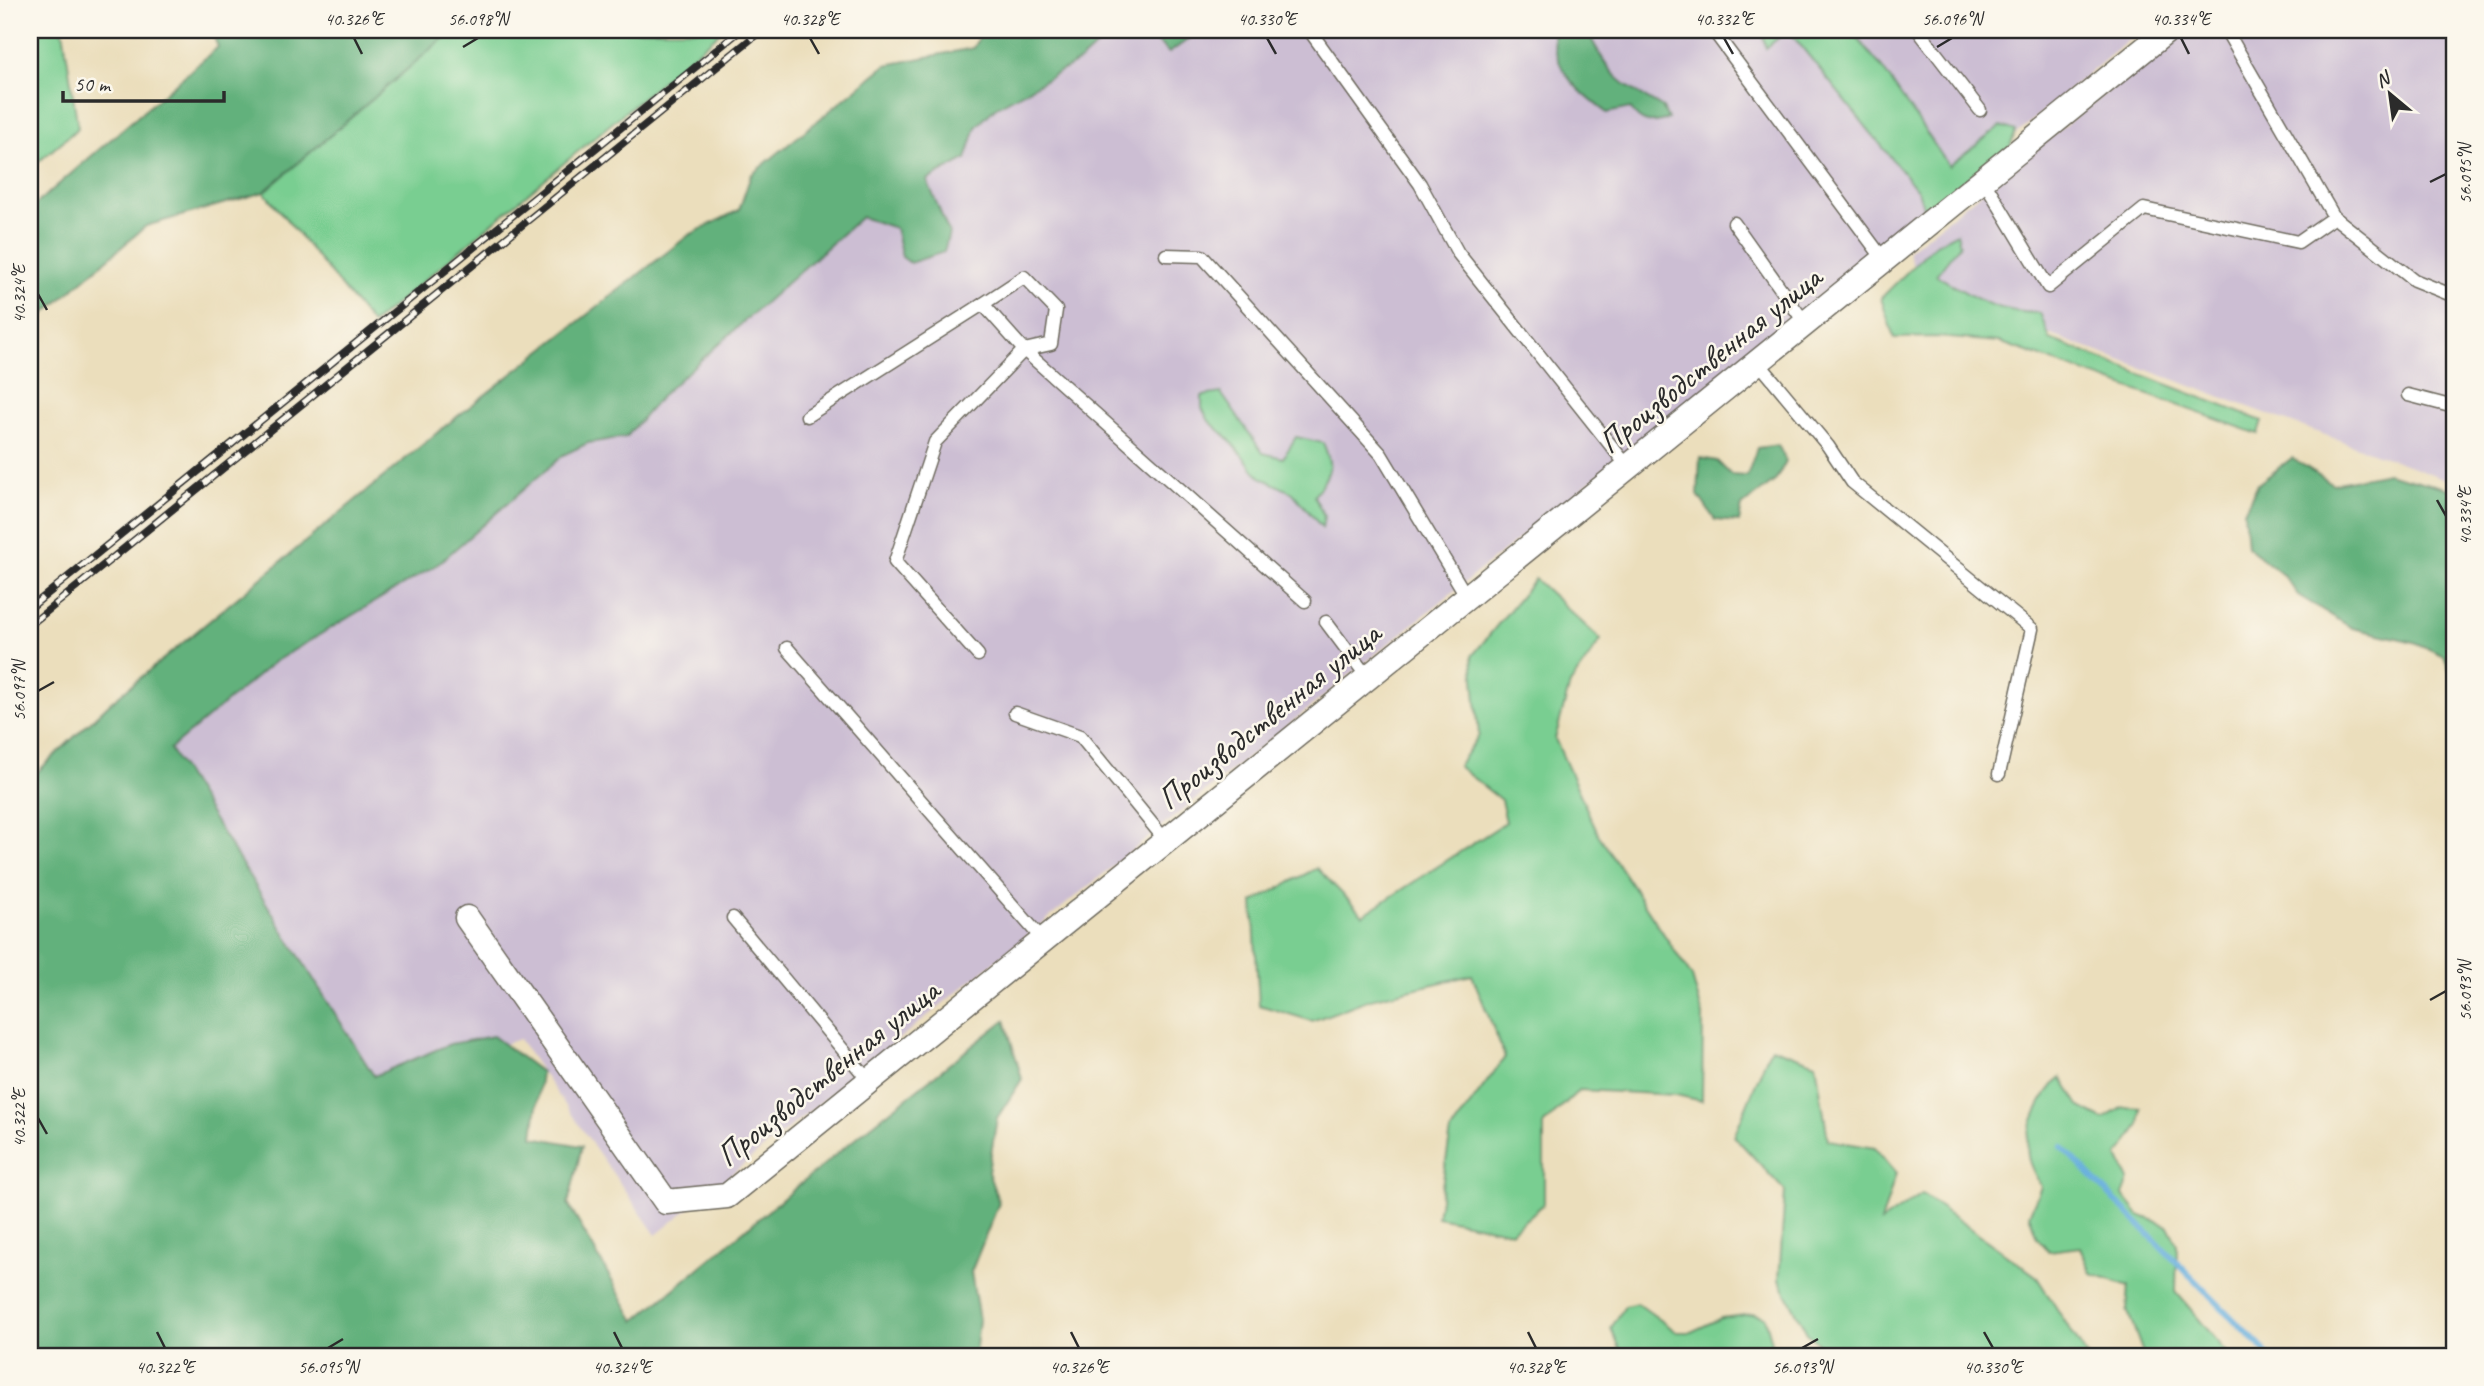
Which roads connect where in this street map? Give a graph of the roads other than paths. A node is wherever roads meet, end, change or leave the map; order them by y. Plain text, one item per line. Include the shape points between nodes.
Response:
1 (1312, 30) edge
2 (1713, 30) edge
3 (1918, 30) edge
4 (2168, 30) edge
5 (2226, 30) edge
6 (1980, 110) dead end
7 (1983, 179) junction
8 (2334, 216) junction
9 (1734, 223) dead end
10 (1166, 255) dead end
11 (1884, 260) junction
12 (2454, 296) edge
13 (983, 304) junction
14 (1805, 324) junction
15 (1024, 350) junction
16 (1758, 362) junction
17 (2409, 395) dead end
18 (2454, 407) edge
19 (807, 416) dead end
20 (1628, 467) junction
21 (1467, 597) junction
22 (1305, 601) dead end
23 (1326, 622) dead end
24 (787, 648) dead end
25 (978, 655) dead end
26 (1368, 678) junction
27 (1015, 713) dead end
28 (1999, 774) dead end
29 (1166, 841) junction
30 (467, 918) dead end
31 (733, 918) dead end
32 (1043, 940) junction
33 (869, 1081) junction

1 - 20 lane via 1420,184 1458,253
2 - 11 lane
3 - 6 lane
4 - 7 street, Производственная улица
5 - 8 lane
7 - 8 lane via 2048,287 2144,209 2298,242
7 - 11 street, Производственная улица
8 - 12 lane via 2414,280
9 - 14 lane
10 - 21 lane via 1202,256 1381,453
11 - 14 street, Производственная улица
13 - 15 lane
13 - 15 lane via 1024,277 1056,310 1051,344
13 - 19 lane
14 - 16 street, Производственная улица
15 - 22 lane
15 - 25 lane via 934,442 894,562
16 - 20 street, Производственная улица
16 - 28 lane via 1852,482 2032,629
17 - 18 lane
20 - 21 street, Производственная улица
21 - 26 street, Производственная улица
23 - 26 lane
24 - 32 lane
26 - 29 street, Производственная улица
27 - 29 lane via 1080,736
29 - 32 street, Производственная улица
30 - 33 street, Производственная улица via 666,1202 727,1196
31 - 33 lane
32 - 33 street, Производственная улица

